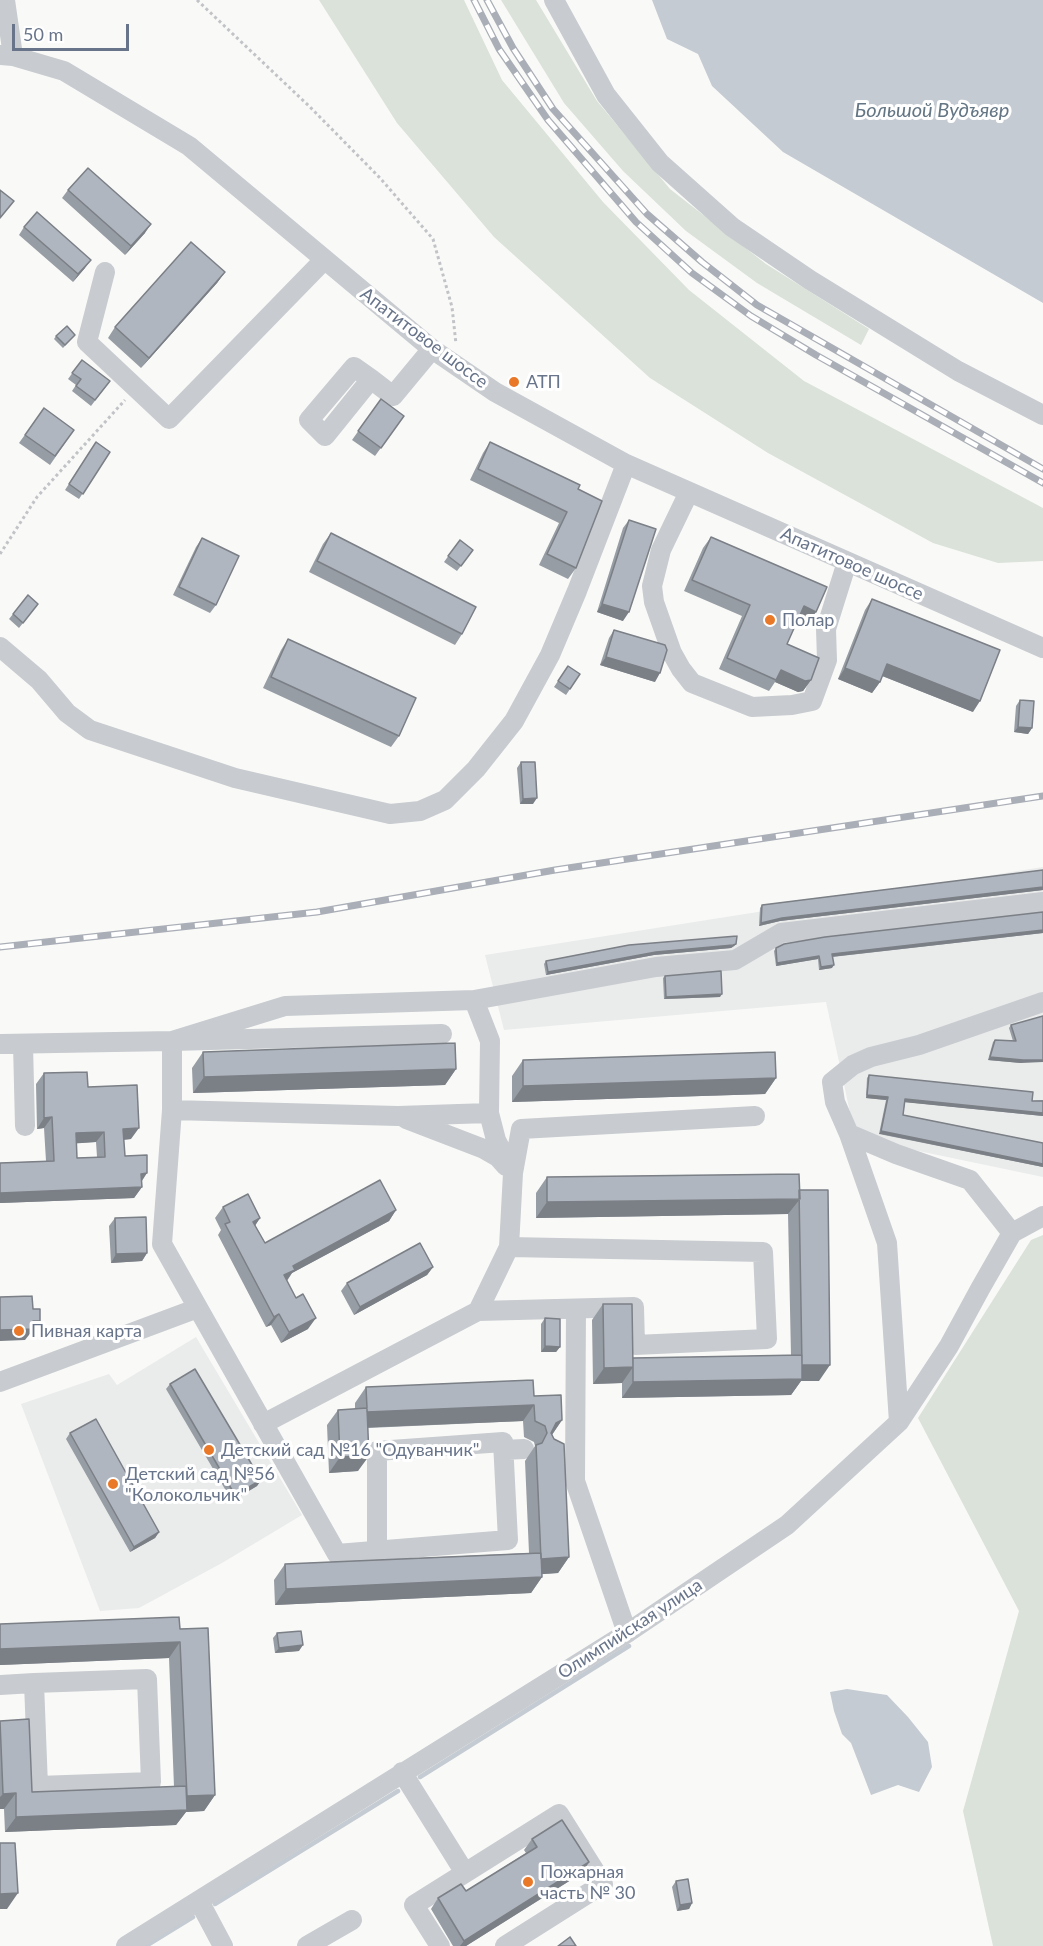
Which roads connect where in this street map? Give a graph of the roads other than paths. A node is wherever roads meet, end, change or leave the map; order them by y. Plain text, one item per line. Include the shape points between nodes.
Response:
1 (5, 0) edge
2 (554, 0) edge
3 (7, 55) edge
4 (324, 260) junction
5 (105, 272) dead end
6 (432, 349) junction
7 (371, 380) dead end
8 (1043, 415) edge
9 (626, 464) junction
10 (689, 492) junction
11 (847, 562) junction
12 (0, 647) edge
13 (1043, 648) edge
14 (1043, 902) edge
15 (474, 1000) junction
16 (1043, 1002) edge
17 (442, 1034) dead end
18 (172, 1041) junction
19 (0, 1044) edge
20 (23, 1044) junction
21 (172, 1110) junction
22 (489, 1113) junction
23 (398, 1116) junction
24 (755, 1116) dead end
25 (25, 1126) dead end
26 (849, 1134) junction
27 (513, 1173) junction
28 (1043, 1216) edge
29 (1012, 1233) junction
30 (509, 1247) junction
31 (198, 1308) junction
32 (576, 1309) junction
33 (478, 1311) junction
34 (0, 1382) edge
35 (899, 1422) junction
36 (263, 1424) junction
37 (576, 1446) junction
38 (552, 1448) edge
39 (524, 1449) dead end
40 (503, 1450) junction
41 (377, 1551) junction
42 (627, 1633) junction
43 (34, 1683) junction
44 (0, 1684) edge
45 (402, 1772) junction
46 (465, 1873) junction
47 (199, 1900) junction
48 (352, 1920) dead end
49 (126, 1946) edge
50 (223, 1946) edge
51 (307, 1946) edge
52 (440, 1946) edge
53 (506, 1946) edge

1 - 3 street
2 - 8 street via 606,95 660,163 732,227 958,371
3 - 4 street, Апатитовое шоссе via 64,71 189,146
4 - 5 street via 169,419 87,342
4 - 6 street, Апатитовое шоссе
6 - 7 street via 393,396
6 - 9 street, Апатитовое шоссе via 495,392
9 - 10 street, Апатитовое шоссе
9 - 12 street via 550,655 514,721 476,770 445,800 420,812 390,814 235,778 90,730 67,713 39,680
10 - 11 street, Апатитовое шоссе
10 - 11 street via 661,550 652,586 672,653 692,682 752,707 812,701 827,660 826,629
11 - 13 street, Апатитовое шоссе
14 - 15 street via 781,933 735,960 656,967
15 - 18 street via 285,1006
15 - 22 street via 490,1041
16 - 26 street via 853,1065 832,1082 835,1102
17 - 18 street
18 - 20 street
18 - 21 street
19 - 20 street
20 - 25 street
21 - 23 street
21 - 31 street via 162,1244
22 - 23 street
22 - 27 street via 496,1140
23 - 27 street via 484,1149
24 - 27 street via 521,1129
26 - 29 street via 970,1180
26 - 35 street via 887,1243
27 - 30 street
28 - 29 street
29 - 35 street, Олимпийская улица via 949,1346
30 - 32 street via 763,1252 767,1339 635,1345 634,1307
30 - 33 street
31 - 34 street
31 - 36 street
32 - 33 street
32 - 37 street
33 - 36 street
35 - 42 street, Олимпийская улица via 788,1525
36 - 41 street via 337,1554
37 - 38 street
37 - 42 street via 575,1481
39 - 40 street
40 - 41 street via 508,1540
40 - 41 street via 502,1442 377,1451
42 - 45 street, Олимпийская улица
43 - 43 street via 147,1679 151,1782 38,1786
43 - 44 street
45 - 46 street
45 - 47 street, Олимпийская улица
46 - 52 street via 414,1905
46 - 53 street via 558,1814 603,1884
47 - 49 street, Олимпийская улица
47 - 50 street
48 - 51 street

